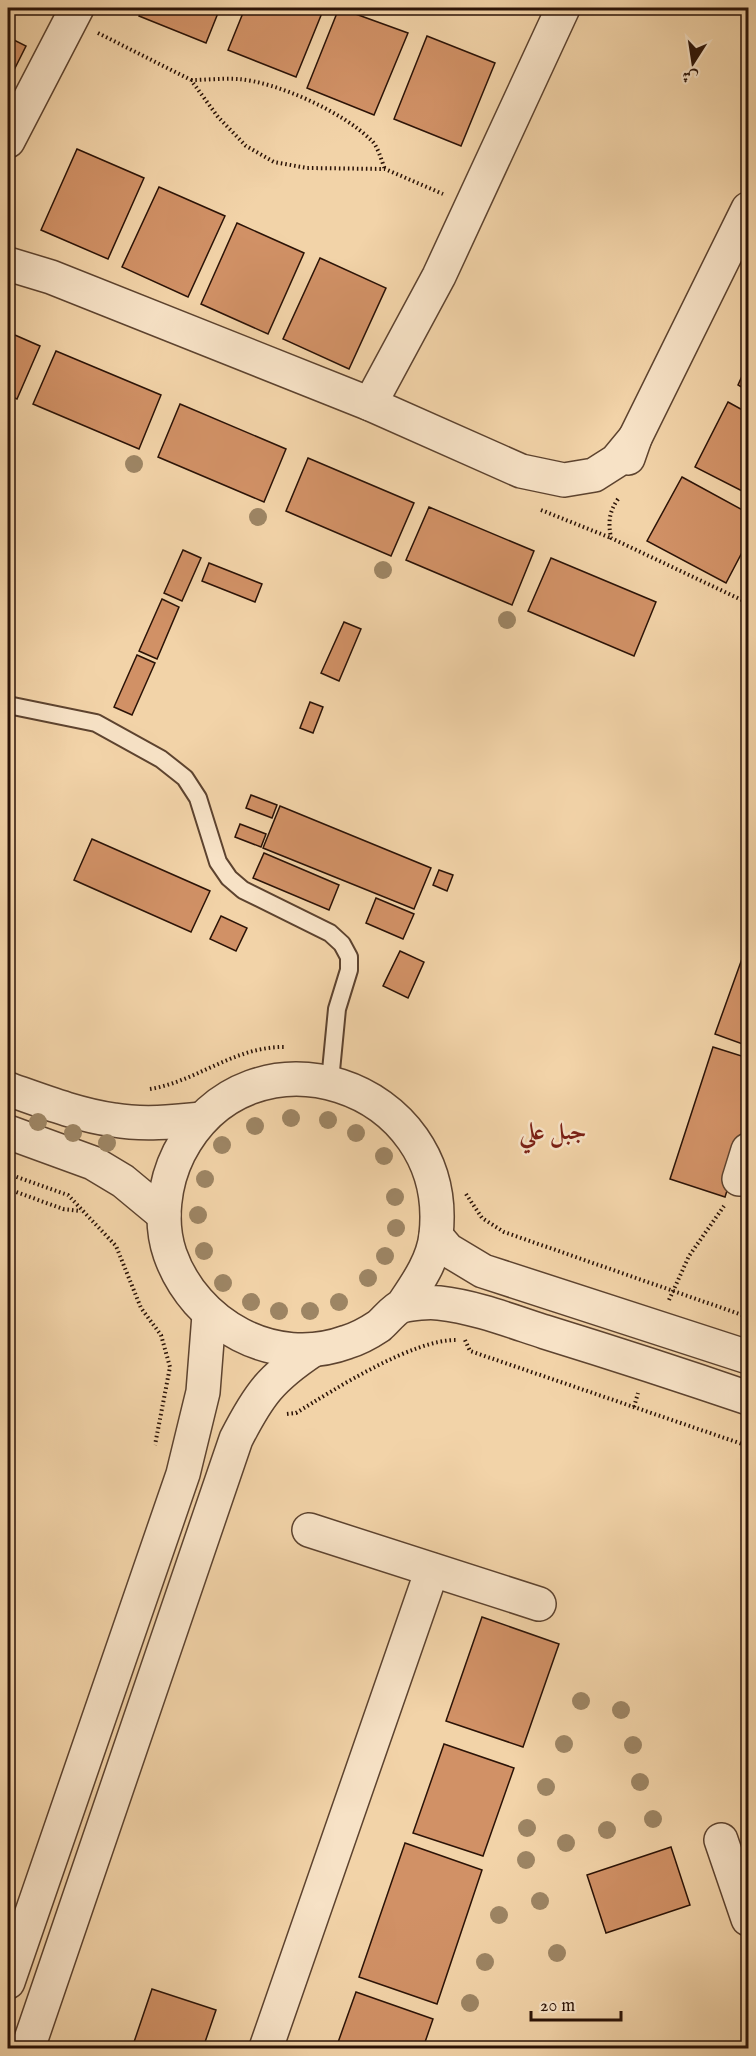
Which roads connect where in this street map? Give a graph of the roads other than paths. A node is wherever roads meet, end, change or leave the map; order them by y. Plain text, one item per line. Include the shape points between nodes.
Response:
1 (558, 9) edge
2 (74, 13) edge
3 (8, 141) edge
4 (748, 209) edge
5 (8, 246) edge
6 (8, 264) edge
7 (51, 277) junction
8 (370, 404) junction
9 (8, 705) edge
10 (330, 1081) junction
11 (8, 1089) edge
12 (202, 1119) junction
13 (8, 1132) edge
14 (164, 1215) junction
15 (436, 1236) junction
16 (402, 1306) junction
17 (209, 1315) junction
18 (313, 1350) junction
19 (748, 1358) edge
20 (748, 1398) edge
21 (309, 1530) dead end
22 (432, 1570) junction
23 (539, 1604) dead end
24 (721, 1840) dead end
25 (748, 1919) edge
26 (8, 1982) edge
27 (28, 2049) edge
28 (266, 2049) edge

1 - 8 street via 439,276
2 - 3 street
4 - 8 street via 634,438 616,461 594,475 564,480 521,471
5 - 7 street
6 - 7 street
7 - 8 street
9 - 10 lane via 96,723 160,759 185,778 198,798 218,862 229,878 243,890 330,933 342,944 349,957 348,970 337,1009
10 - 12 street via 296,1078 261,1084 229,1098
10 - 15 street via 378,1102 414,1138 434,1185
11 - 12 street via 115,1120 157,1123
12 - 14 street via 174,1163
13 - 14 street via 93,1163 123,1181
14 - 17 street via 169,1252 181,1278
15 - 16 street via 424,1274
15 - 19 street via 448,1250 483,1271
16 - 18 street via 376,1328 346,1343
16 - 20 street via 437,1302 487,1314
17 - 18 street via 240,1336 276,1348
17 - 26 street via 202,1392 183,1474
18 - 27 street via 279,1373 253,1407 236,1439
21 - 22 street
22 - 23 street
22 - 28 street
24 - 25 street

